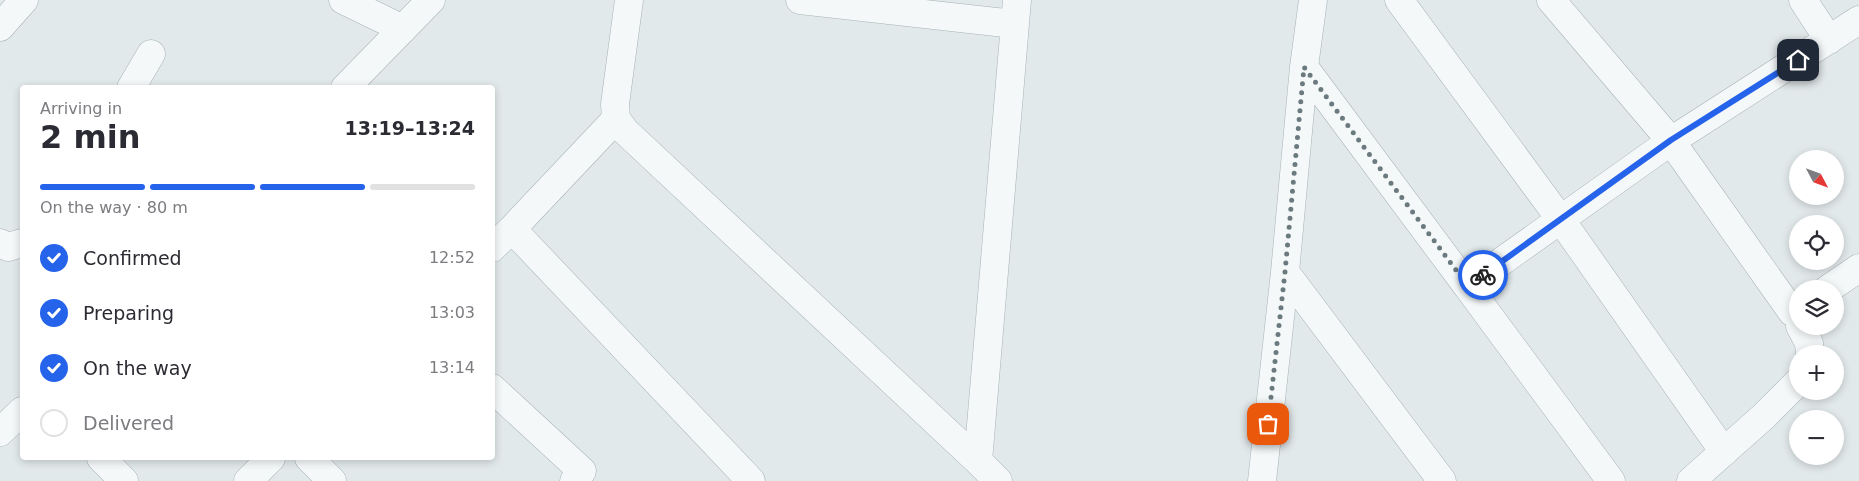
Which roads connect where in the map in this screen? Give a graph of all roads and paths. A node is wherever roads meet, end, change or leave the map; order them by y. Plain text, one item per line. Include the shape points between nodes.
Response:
1 (24, 0) edge
2 (344, 0) edge
3 (431, 0) edge
4 (629, 0) edge
5 (800, 0) edge
6 (1313, 0) edge
7 (1399, 0) edge
8 (1551, 0) edge
9 (1803, 0) edge
10 (1016, 12) edge
11 (1859, 20) edge
12 (0, 27) edge
13 (403, 29) junction
14 (1829, 40) junction
15 (151, 54) dead end
16 (1304, 67) junction
17 (133, 85) edge
18 (348, 85) edge
19 (616, 119) junction
20 (1671, 140) junction
21 (1560, 220) junction
22 (512, 229) junction
23 (0, 243) edge
24 (20, 244) edge
25 (495, 245) edge
26 (1859, 268) edge
27 (1285, 272) junction
28 (1841, 280) edge
29 (1468, 286) junction
30 (1789, 306) edge
31 (495, 391) edge
32 (1789, 391) edge
33 (20, 413) edge
34 (0, 432) edge
35 (1724, 452) junction
36 (103, 460) edge
37 (270, 460) edge
38 (311, 460) edge
39 (978, 461) junction
40 (583, 478) edge
41 (124, 481) edge
42 (248, 481) edge
43 (332, 481) edge
44 (751, 481) edge
45 (998, 481) edge
46 (1262, 481) edge
47 (1442, 481) edge
48 (1611, 481) edge
49 (1690, 481) edge

1 - 12 street
2 - 13 street
3 - 13 street
4 - 19 street via 615,104
5 - 10 street
6 - 16 street
7 - 21 street
8 - 20 street
9 - 14 street
10 - 39 street
11 - 14 street
13 - 18 street
14 - 20 street
15 - 17 street
16 - 27 street
16 - 29 street
19 - 22 street
19 - 39 street via 625,131
20 - 21 street
20 - 30 street
21 - 29 street
21 - 35 street
22 - 25 street
22 - 44 street
23 - 24 street via 8,247
26 - 28 street
27 - 46 street
27 - 47 street
29 - 48 street
31 - 40 street
32 - 35 street
33 - 34 street
35 - 49 street
36 - 41 street
37 - 42 street
38 - 43 street
39 - 45 street

